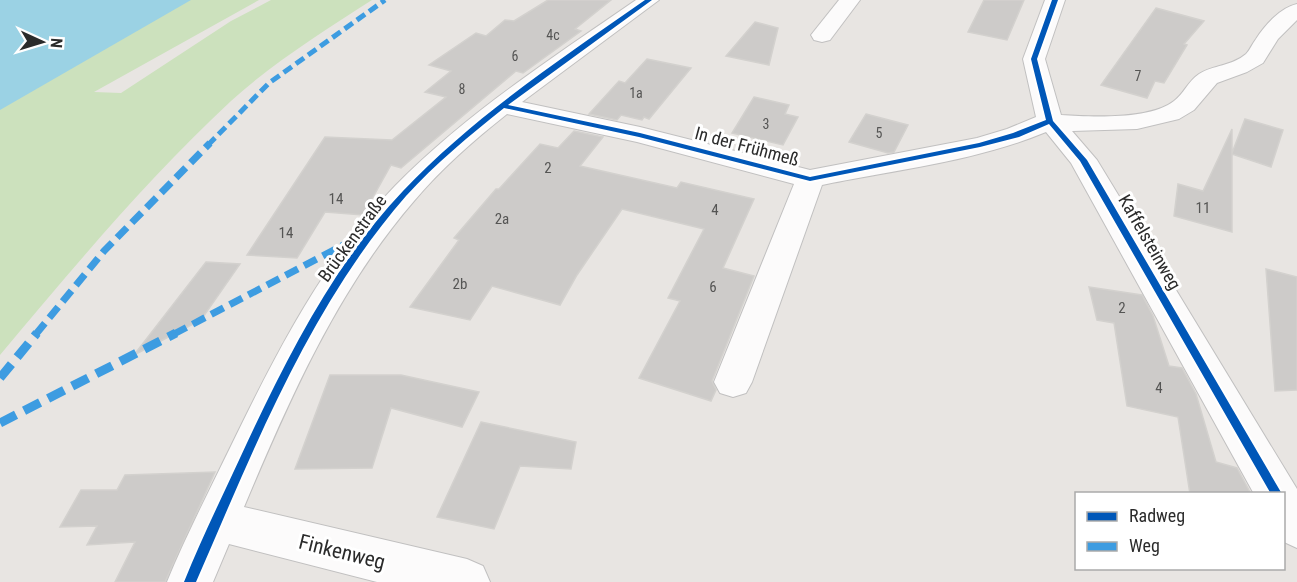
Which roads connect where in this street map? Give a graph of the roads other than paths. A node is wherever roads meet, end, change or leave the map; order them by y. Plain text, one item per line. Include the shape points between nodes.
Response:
1 (649, 0) edge
2 (850, 0) edge
3 (1055, 0) edge
4 (1297, 10) edge
5 (822, 35) dead end
6 (504, 106) junction
7 (1050, 122) junction
8 (810, 179) junction
9 (733, 382) dead end
10 (1276, 492) edge
11 (1285, 506) edge
12 (217, 521) junction
13 (1297, 527) edge
14 (190, 582) edge
15 (467, 582) edge

1 - 6 street, Brückenstraße
2 - 5 street
3 - 7 street, Kaffelsteinweg via 1034,58
4 - 7 street via 1267,38 1255,58 1208,79 1181,108 1128,122
6 - 8 street, In der Frühmeß via 640,135
6 - 12 street, Brückenstraße via 426,172 357,253 305,340
7 - 8 street, In der Frühmeß via 980,145
7 - 10 street, Kaffelsteinweg via 1083,160
8 - 9 street, In der Frühmeß
11 - 13 street
12 - 14 street, Brückenstraße
12 - 15 street, Finkenweg

